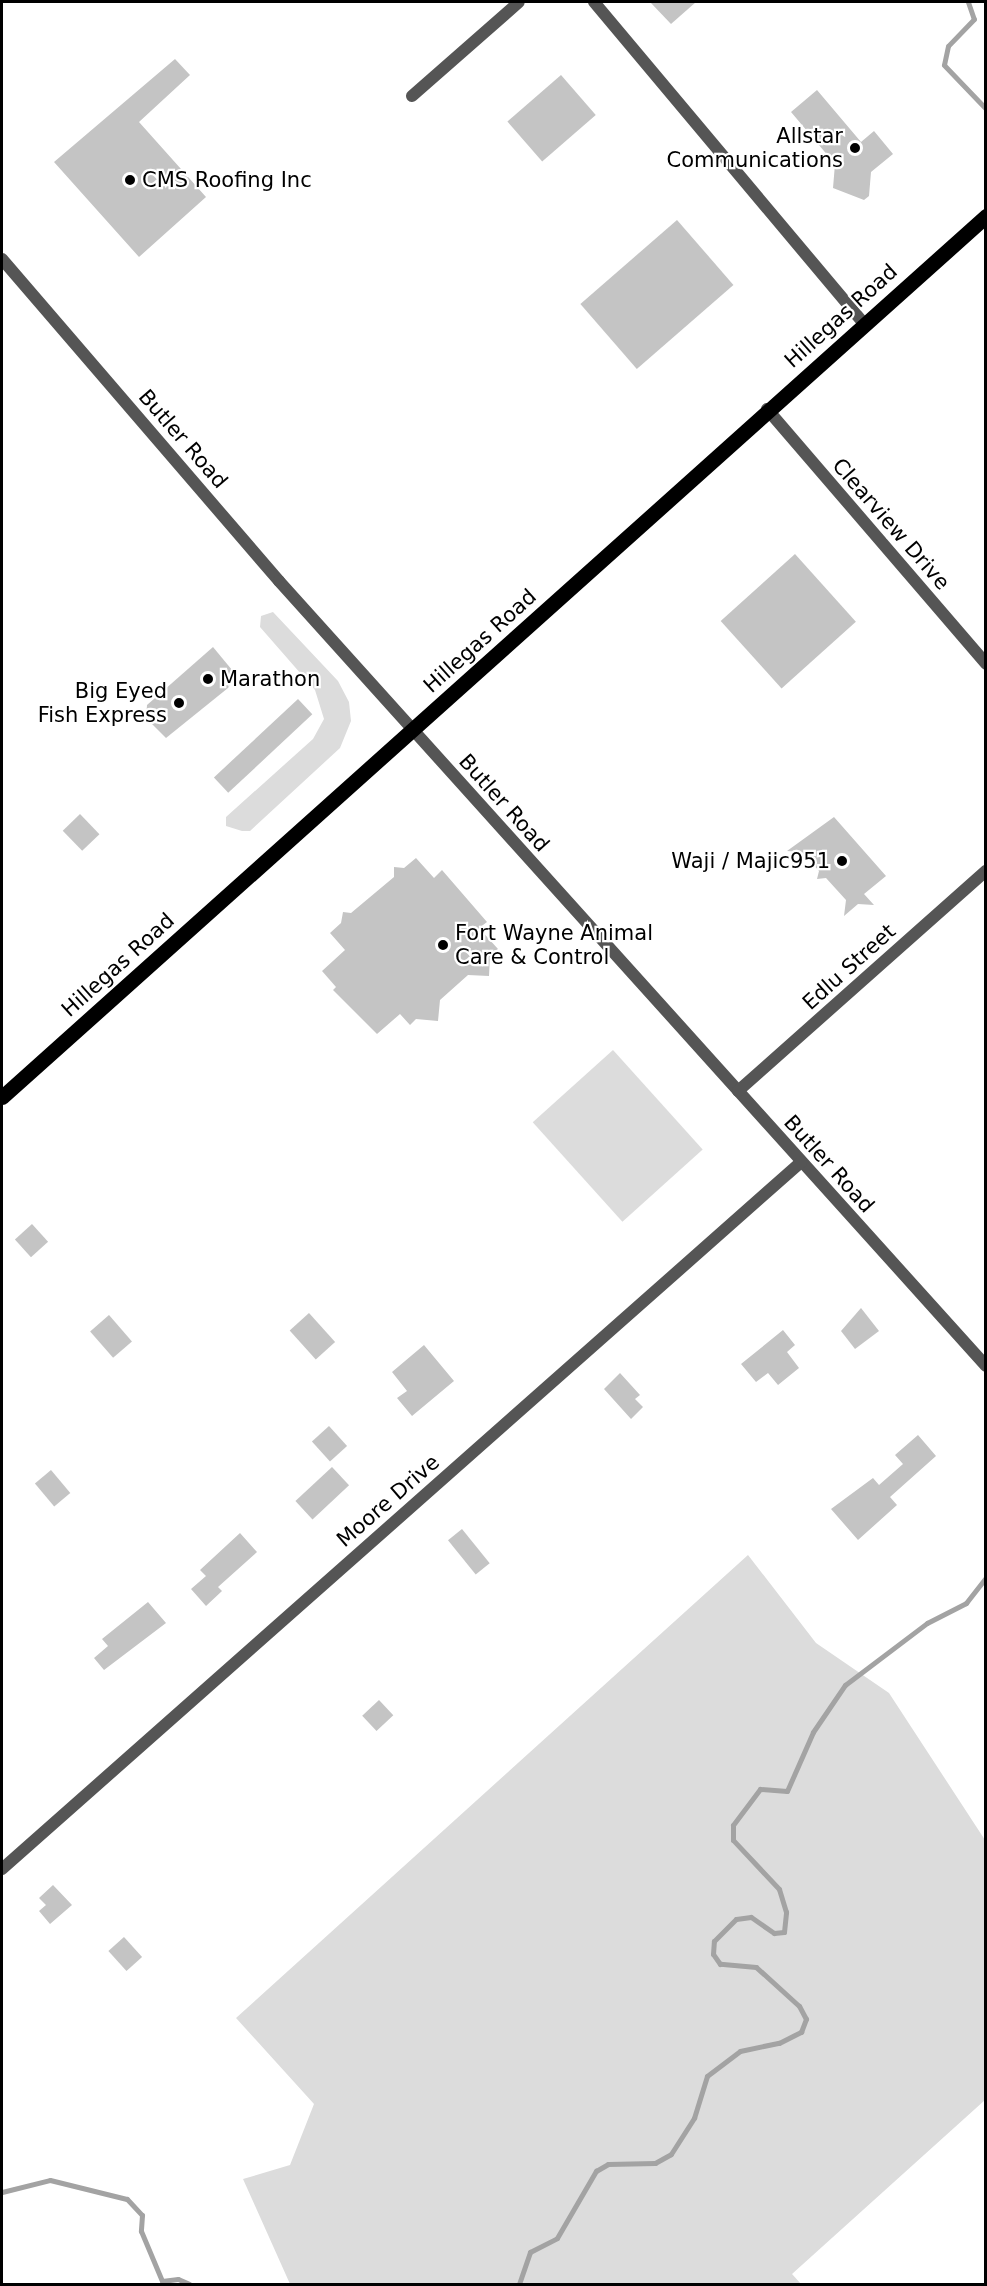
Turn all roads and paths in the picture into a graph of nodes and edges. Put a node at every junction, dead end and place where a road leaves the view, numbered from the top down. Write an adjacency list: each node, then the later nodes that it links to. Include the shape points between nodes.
1 (519, 2): 3 (street)
2 (594, 2): 6 (street)
3 (412, 96)
4 (986, 216): 6 (main road, Hillegas Road)
5 (2, 259): 9 (street, Butler Road)
6 (863, 323): 7 (main road, Hillegas Road)
7 (767, 409): 8 (street, Clearview Drive); 9 (main road, Hillegas Road)
8 (986, 664)
9 (412, 730): 11 (street, Butler Road); 12 (main road, Hillegas Road)
10 (986, 871): 11 (street, Edlu Street)
11 (738, 1091): 13 (street, Butler Road)
12 (2, 1097)
13 (801, 1162): 14 (street, Butler Road); 15 (street, Moore Drive)
14 (986, 1366)
15 (2, 1869)

